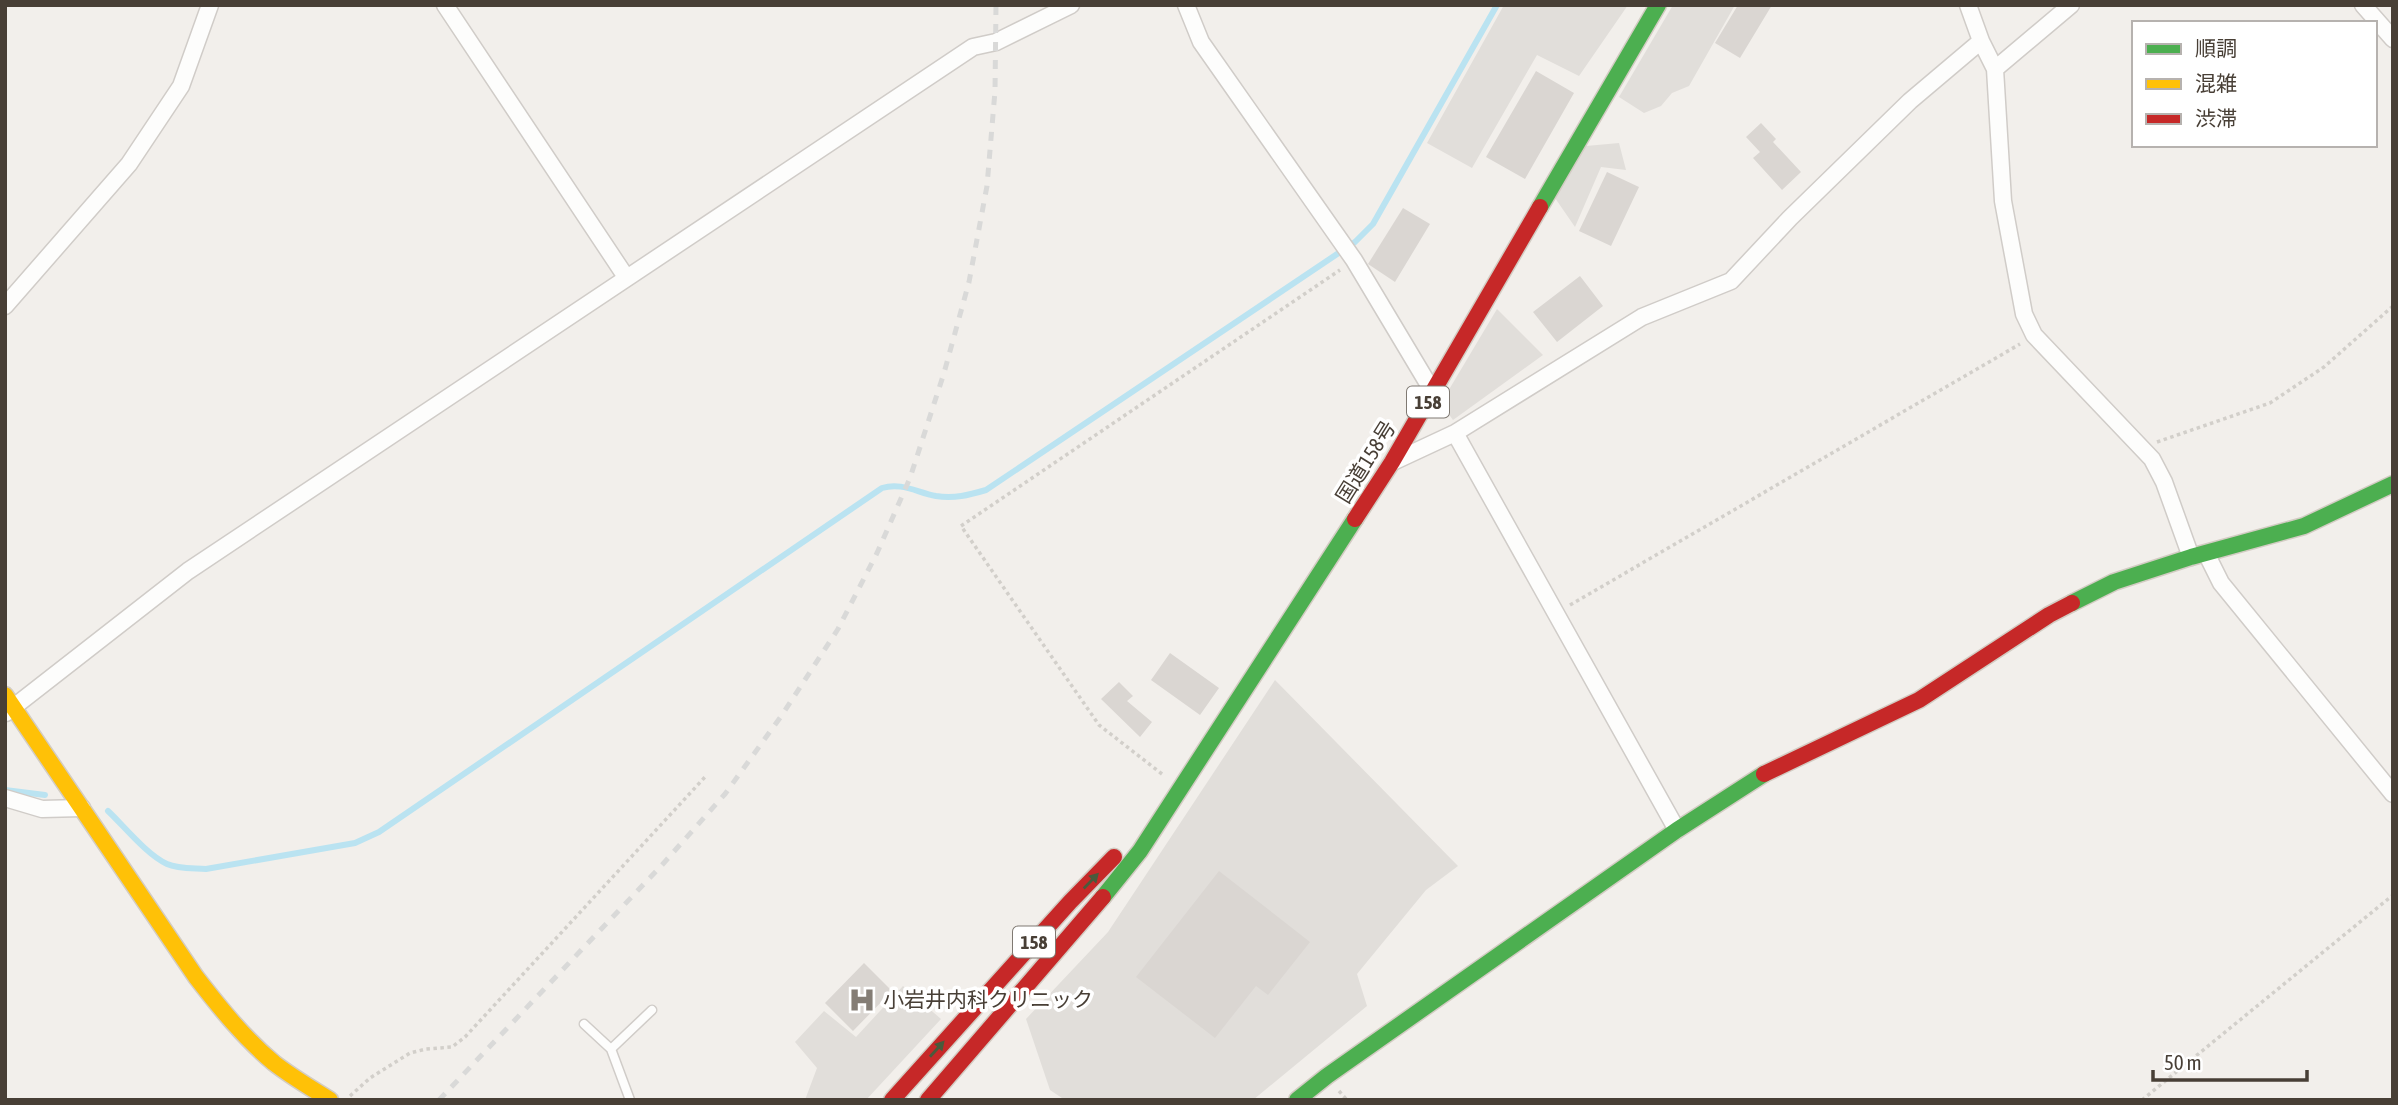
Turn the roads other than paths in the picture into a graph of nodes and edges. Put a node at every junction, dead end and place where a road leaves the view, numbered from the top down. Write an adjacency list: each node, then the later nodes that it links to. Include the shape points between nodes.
1 (211, 5): 13 (street, via 181,86 129,164)
2 (445, 5): 12 (street)
3 (1071, 5): 12 (street, via 996,42 972,47)
4 (1186, 5): 14 (street, via 1201,42 1348,251)
5 (1658, 5): 14 (main road, 国道158号 / 158)
6 (1968, 5): 10 (street)
7 (2071, 5): 11 (street)
8 (2364, 5): 9 (street)
9 (2393, 39)
10 (1980, 41): 11 (street); 15 (street, via 1910,101 1731,281 1642,317)
11 (1995, 69): 18 (street, via 2003,201 2024,314 2034,335 2152,459)
12 (626, 277): 19 (street, via 188,571)
13 (5, 306)
14 (1433, 392): 16 (main road, 国道158号 / 158)
15 (1455, 433): 16 (street); 24 (street)
16 (1392, 462): 20 (main road, 国道158号 / 158)
17 (2393, 484): 18 (main road, via 2304,526)
18 (2199, 556): 21 (street); 24 (main road, via 2115,582 2049,615 1919,700 1769,770)
19 (8, 705): 23 (main road)
20 (1180, 788): 30 (main road, 国道158号 / 158, one-way to 20); 31 (main road, 国道158号 / 158, via 1140,851 1090,915)
21 (2393, 794)
22 (5, 798): 23 (street, via 42,809)
23 (82, 808): 28 (main road, via 223,1013 276,1065)
24 (1677, 830): 32 (main road)
25 (652, 1010): 27 (lane)
26 (584, 1024): 27 (lane)
27 (611, 1049): 29 (lane)
28 (330, 1100)
29 (631, 1100)
30 (891, 1100)
31 (928, 1100)
32 (1297, 1100)

